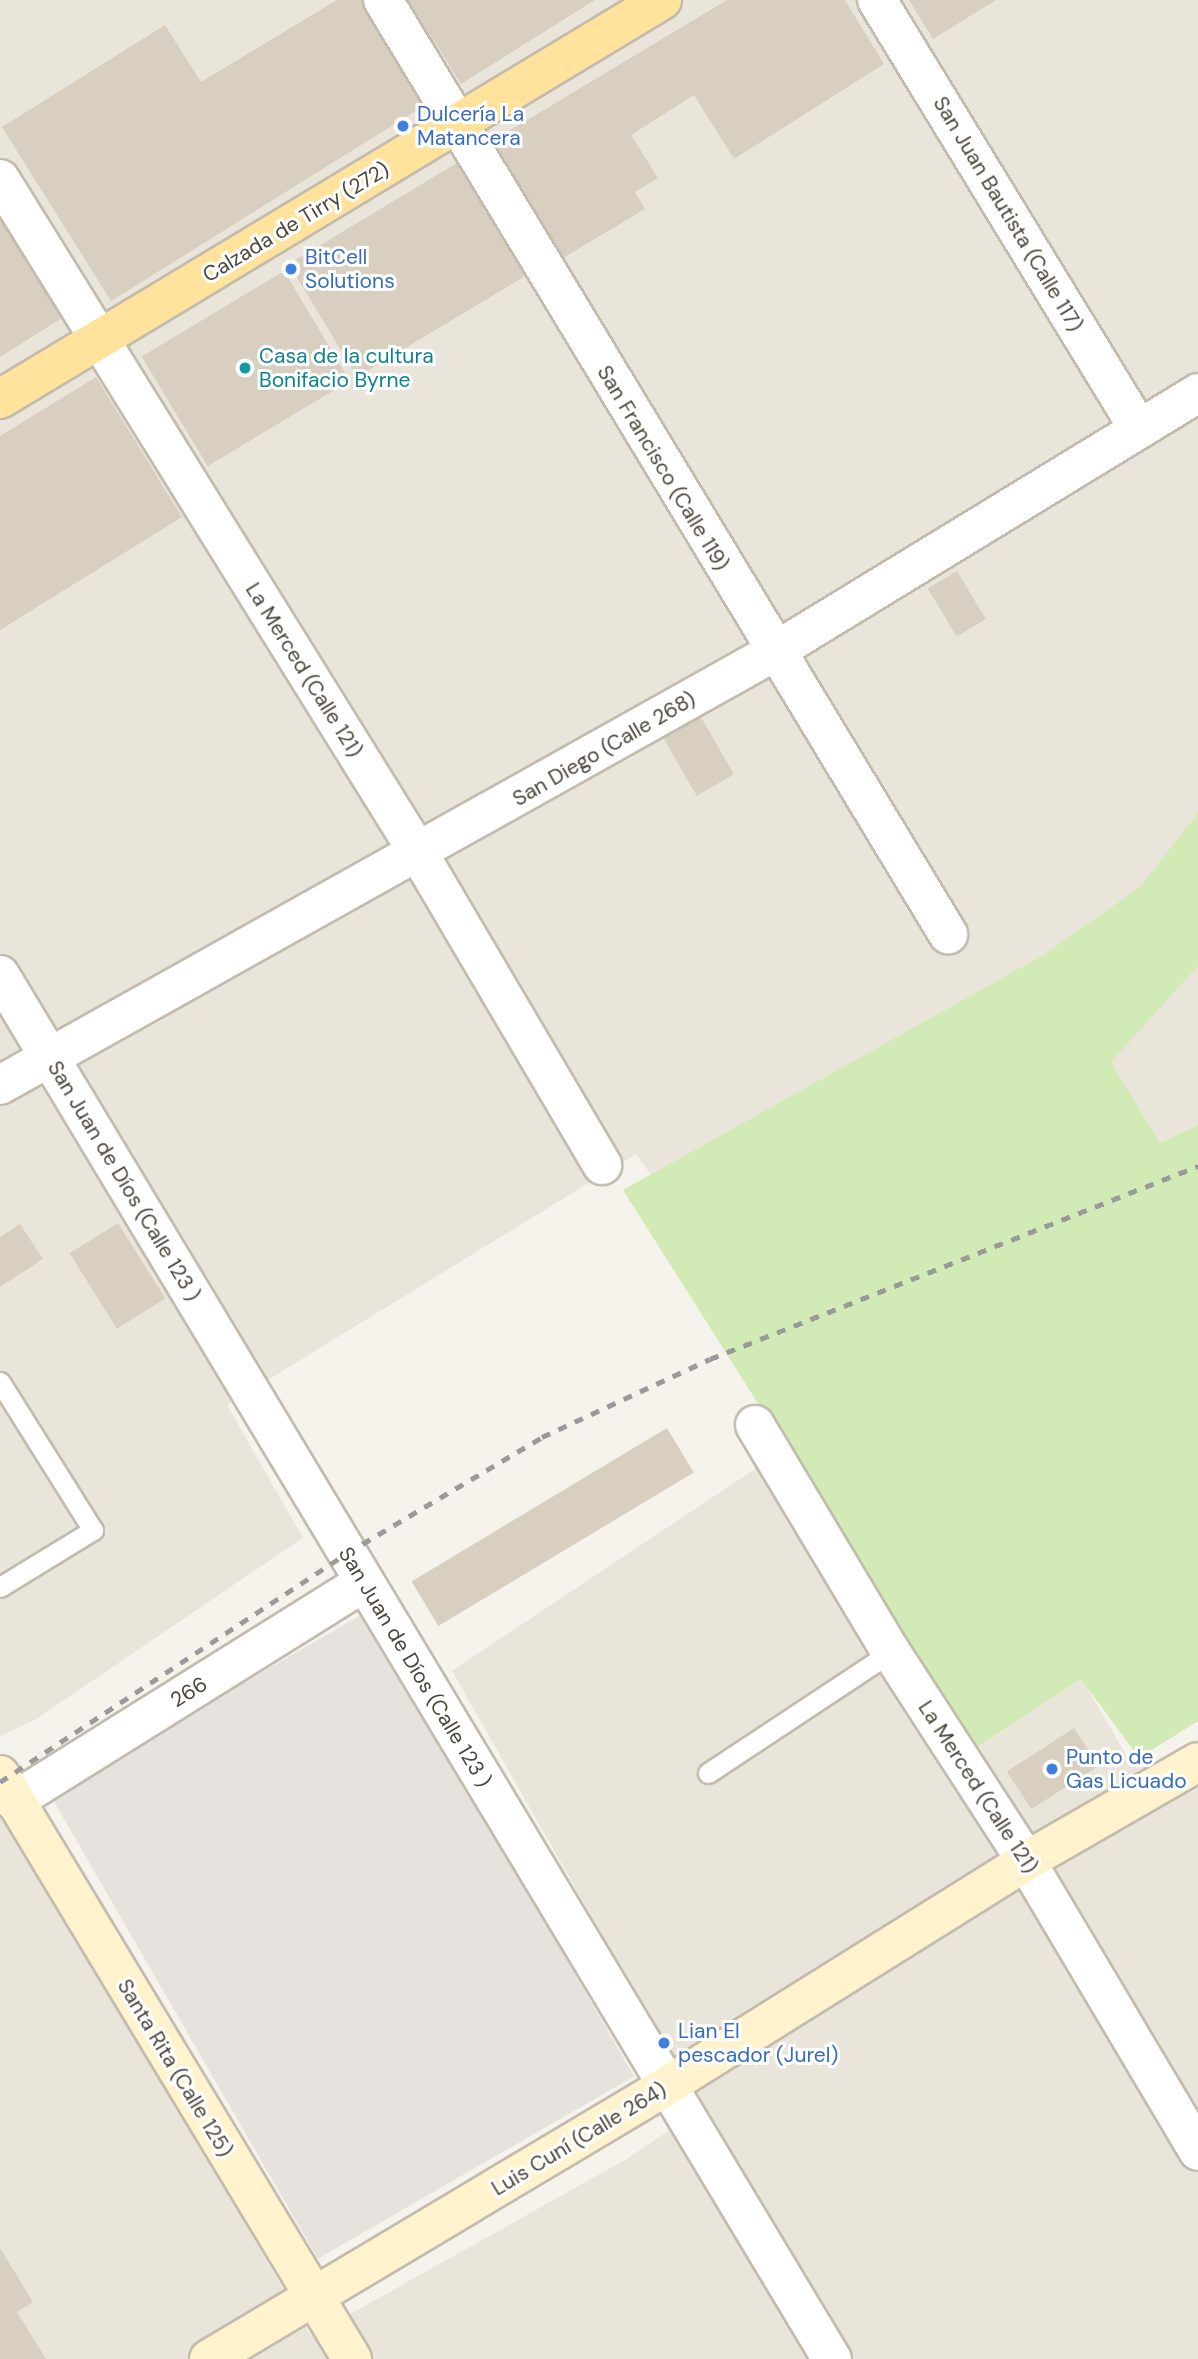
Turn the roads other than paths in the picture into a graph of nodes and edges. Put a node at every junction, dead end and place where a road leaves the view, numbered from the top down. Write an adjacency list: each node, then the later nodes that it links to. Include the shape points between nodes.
1 (383, 0): 4 (street, San Francisco (Calle 119))
2 (662, 0): 4 (main road, Calzada de Tirry (272))
3 (877, 0): 9 (street, San Juan Bautista (Calle 117))
4 (456, 125): 6 (main road, Calzada de Tirry (272)); 10 (street, San Francisco (Calle 119))
5 (0, 179): 6 (street, La Merced (Calle 121))
6 (99, 340): 8 (main road, Calzada de Tirry (272)); 11 (street, La Merced (Calle 121))
7 (1198, 393): 9 (street, San Diego (Calle 268))
8 (0, 398)
9 (1139, 429): 10 (street, San Diego (Calle 268))
10 (774, 652): 11 (street, San Diego (Calle 268)); 12 (street, San Francisco (Calle 119))
11 (419, 854): 14 (street, San Diego (Calle 268)); 16 (street, La Merced (Calle 121))
12 (948, 934)
13 (0, 975): 14 (street, San Juan de Díos (Calle 123 ))
14 (49, 1056): 15 (street, San Diego (Calle 268)); 19 (street, San Juan de Díos (Calle 123 ))
15 (0, 1086)
16 (602, 1165)
17 (0, 1382): 20 (lane, via 93,1530)
18 (755, 1425): 21 (street, La Merced (Calle 121))
19 (364, 1582): 24 (street, 266); 26 (street, San Juan de Díos (Calle 123 ))
20 (0, 1587)
21 (891, 1652): 23 (lane); 25 (street, La Merced (Calle 121))
22 (1198, 1762): 25 (street, Luis Cuní (Calle 264))
23 (708, 1773)
24 (5, 1795): 28 (street, Santa Rita (Calle 125))
25 (1026, 1861): 26 (street, Luis Cuní (Calle 264)); 27 (street, La Merced (Calle 121))
26 (665, 2087): 28 (street, Luis Cuní (Calle 264)); 31 (street, San Juan de Díos (Calle 123 ))
27 (1198, 2151)
28 (313, 2297): 29 (street, Luis Cuní (Calle 264)); 30 (street, Santa Rita (Calle 125))
29 (209, 2359)
30 (352, 2359)
31 (832, 2359)

